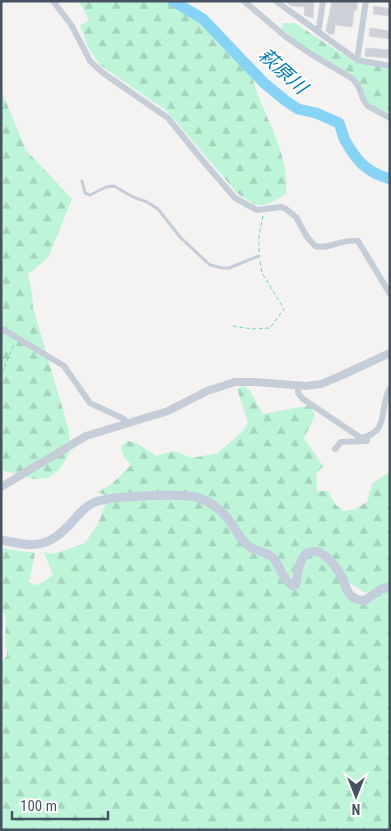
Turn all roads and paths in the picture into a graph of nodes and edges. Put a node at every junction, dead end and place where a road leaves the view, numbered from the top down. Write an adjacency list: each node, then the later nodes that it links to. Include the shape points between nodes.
1 (54, 1): 11 (street, via 96,67 168,118 236,198 257,210)
2 (244, 1): 9 (street, via 286,37 353,79 368,106)
3 (277, 1): 6 (street)
4 (323, 1): 6 (street)
5 (366, 1): 7 (street)
6 (317, 30): 7 (street)
7 (357, 60): 8 (street)
8 (390, 66)
9 (390, 118)
10 (82, 182): 12 (lane, via 85,193 90,195 114,186 158,209 180,237 210,265 229,268)
11 (264, 210): 12 (path); 13 (street, via 286,208 296,216 315,246 329,247 358,241)
12 (259, 256): 14 (path, via 262,272 284,309 270,328)
13 (390, 294)
14 (233, 326)
15 (1, 328): 16 (street)
16 (17, 336): 18 (path); 21 (street, via 64,366 90,403)
17 (390, 353): 19 (street, via 338,378 321,384)
18 (2, 373)
19 (298, 386): 21 (street, via 235,382 207,391 168,412); 22 (street, via 298,393 303,399 355,435 361,438)
20 (390, 388): 22 (street, via 385,396 385,416)
21 (128, 423): 24 (street, via 81,438)
22 (377, 431): 23 (street, via 369,441 341,442)
23 (335, 449)
24 (1, 487)
25 (1, 540): 26 (main road, via 44,544 54,539 85,508 99,501 156,495 192,496 218,509 249,547 273,558 287,582 293,586 302,559 306,554 319,553 330,559 349,593 357,600 364,601 381,589)
26 (390, 588)

